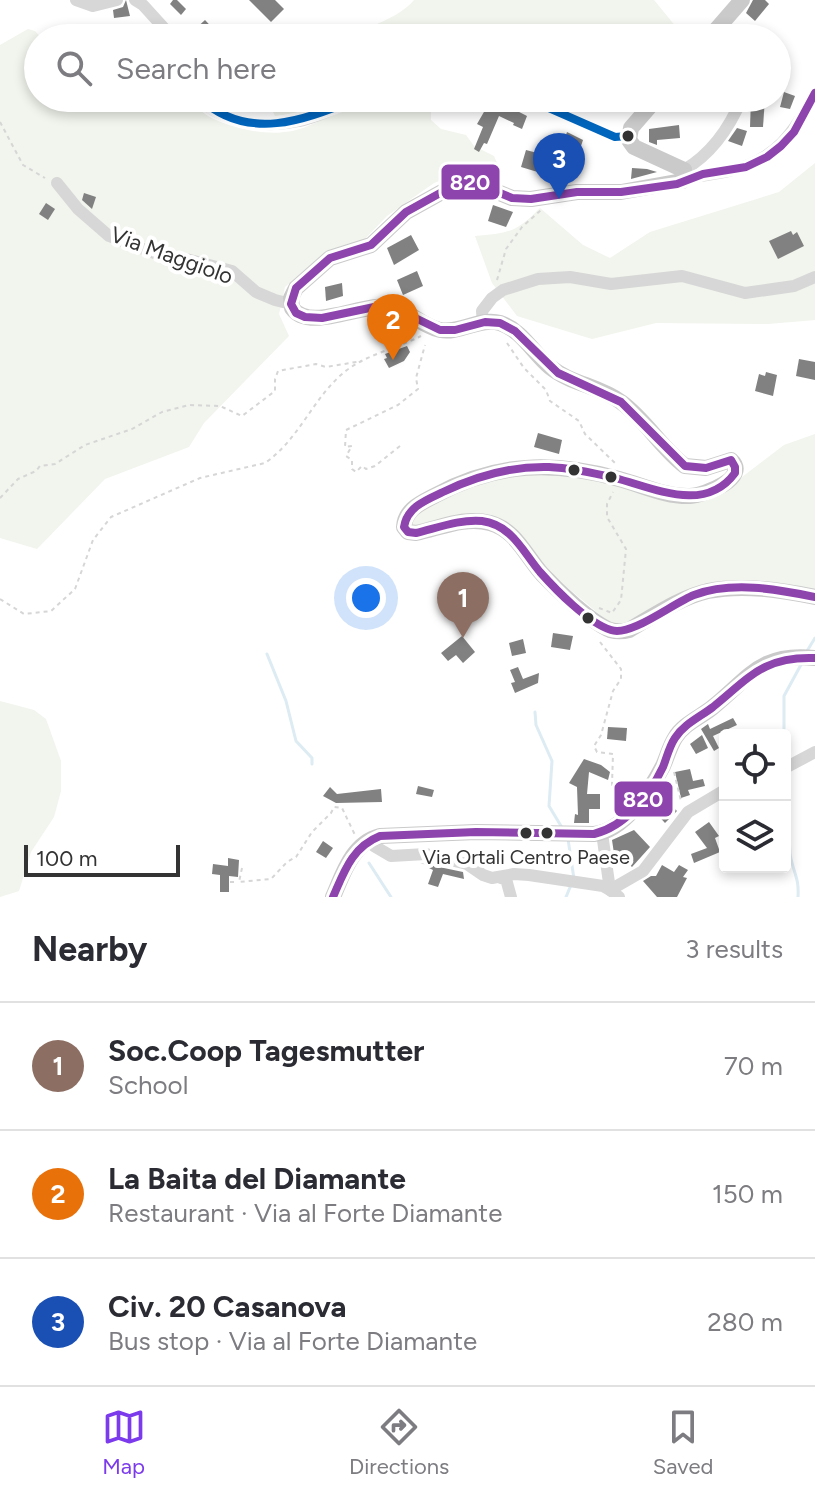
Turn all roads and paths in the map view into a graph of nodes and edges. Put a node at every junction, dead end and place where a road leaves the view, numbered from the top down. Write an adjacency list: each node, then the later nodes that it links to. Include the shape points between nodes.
1 (76, 0): 2 (street, via 93,6)
2 (117, 0)
3 (135, 0): 5 (street)
4 (742, 0): 6 (main road)
5 (160, 24)
6 (721, 24)
7 (815, 93): 15 (street, via 794,132 767,157 746,167)
8 (219, 112): 9 (street, via 272,124)
9 (326, 112)
10 (558, 112): 14 (street, via 615,137)
11 (645, 112): 14 (main road)
12 (736, 112): 15 (street, via 706,155)
13 (0, 122): 16 (path, via 23,165)
14 (628, 136): 15 (main road, via 634,147)
15 (685, 174): 17 (main road, via 677,184)
16 (57, 183): 19 (street, Via Maggiolo, via 109,236 170,259 232,271 256,292)
17 (550, 195): 19 (main road, via 512,198 460,182 406,212 371,245 330,258 296,288); 20 (path, via 506,249)
18 (815, 277): 20 (street, via 794,286 745,293 682,276 611,284 570,277 538,279 503,290)
19 (291, 304): 22 (main road, via 296,313 311,318 368,306 393,307)
20 (485, 305): 21 (street)
21 (483, 323): 22 (main road, via 453,330); 27 (main road, via 510,328 550,367 617,399 685,466 706,468 731,460 736,471 733,478 693,496)
22 (428, 327): 25 (path, via 423,335)
23 (508, 343): 27 (path, via 550,401 579,421 617,466)
24 (425, 345): 26 (path, via 418,389 398,405 346,430 345,447 352,446 346,456 356,472 375,466)
25 (363, 361): 28 (path, via 278,371 275,391 242,416 220,406 189,405 162,412 55,464 40,466); 30 (path, via 325,391 265,463 200,478 111,517 93,540 75,589 51,611 24,614)
26 (400, 446)
27 (612, 477): 31 (path, via 606,483 614,491 607,517 626,549 621,600 612,613 591,606); 31 (main road, via 529,466 487,472 405,516 404,527 416,533 468,521 502,528 515,537 544,577)
28 (0, 498)
29 (815, 597): 31 (main road, via 741,588 705,592 624,631 605,627)
30 (0, 599)
31 (585, 612)
32 (598, 633): 38 (path, via 621,669 621,679 594,746 597,752 613,754 617,805)
33 (815, 658): 34 (main road, via 778,660 749,673 682,729)
34 (669, 752): 38 (main road); 39 (path)
35 (815, 752): 36 (street)
36 (791, 765)
37 (719, 794): 39 (street)
38 (642, 799): 40 (main road)
39 (685, 815): 46 (street, via 643,871)
40 (602, 833): 41 (main road, via 422,833 390,835); 46 (street)
41 (370, 844): 43 (street, via 391,856 426,854); 45 (path, via 355,835 342,808 334,807 296,857 271,879); 47 (main road, via 351,858)
42 (242, 868): 45 (path)
43 (501, 878): 46 (street, via 529,875 603,886); 48 (street)
44 (230, 882): 45 (path)
45 (239, 882)
46 (614, 894)
47 (333, 897)
48 (511, 897)

